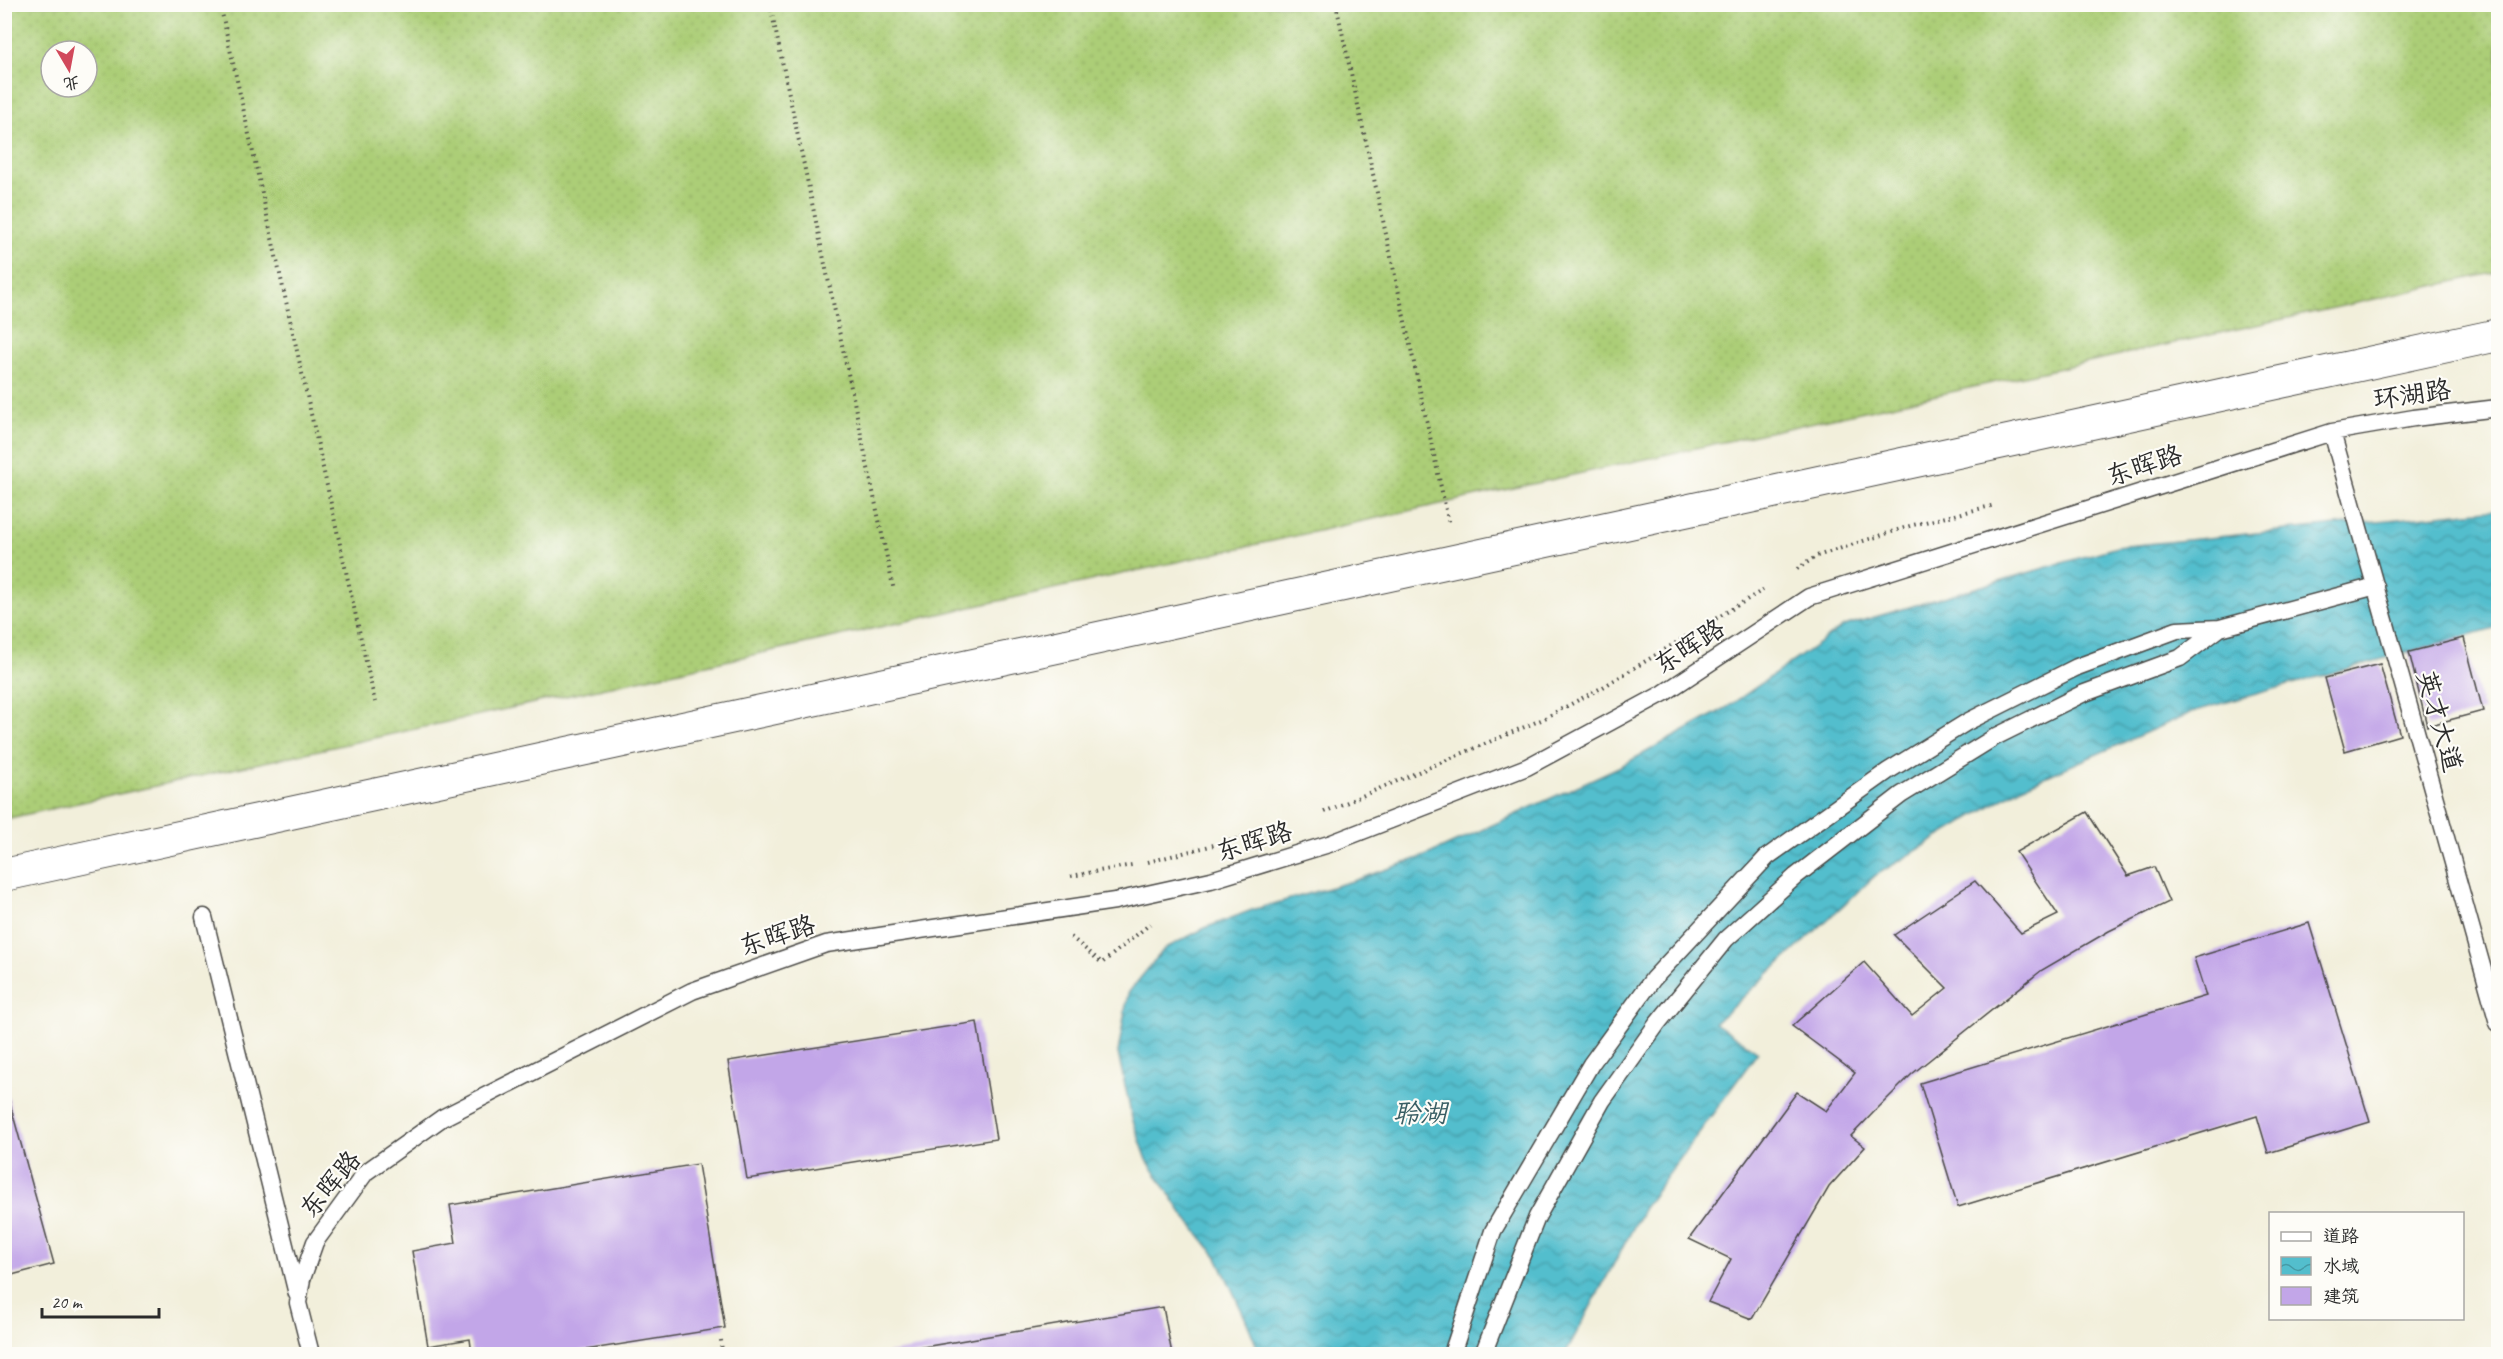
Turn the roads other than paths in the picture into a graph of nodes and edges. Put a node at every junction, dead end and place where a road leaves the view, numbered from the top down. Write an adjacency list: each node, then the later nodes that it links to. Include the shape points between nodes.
1 (2499, 335): 6 (street)
2 (2499, 408): 3 (lane, 环湖路)
3 (2332, 432): 4 (lane, 英才大道); 9 (lane, 东晖路, via 1809,597 1664,693 1527,767 1329,844 1211,880 1114,901 826,944 692,991 442,1118 366,1172 315,1242)
4 (2376, 586): 5 (lane); 8 (lane, 英才大道)
5 (2220, 628): 11 (lane, via 2177,630 2077,667 1967,722 1888,771 1767,857 1653,979 1591,1065 1493,1231); 12 (lane, via 2180,658 2082,694 1995,737 1901,795 1796,876 1726,939 1657,1024 1602,1101 1537,1217)
6 (4, 876)
7 (204, 917): 9 (lane)
8 (2499, 1023)
9 (299, 1301): 10 (lane, 东晖路)
10 (311, 1354)
11 (1452, 1354)
12 (1483, 1354)

